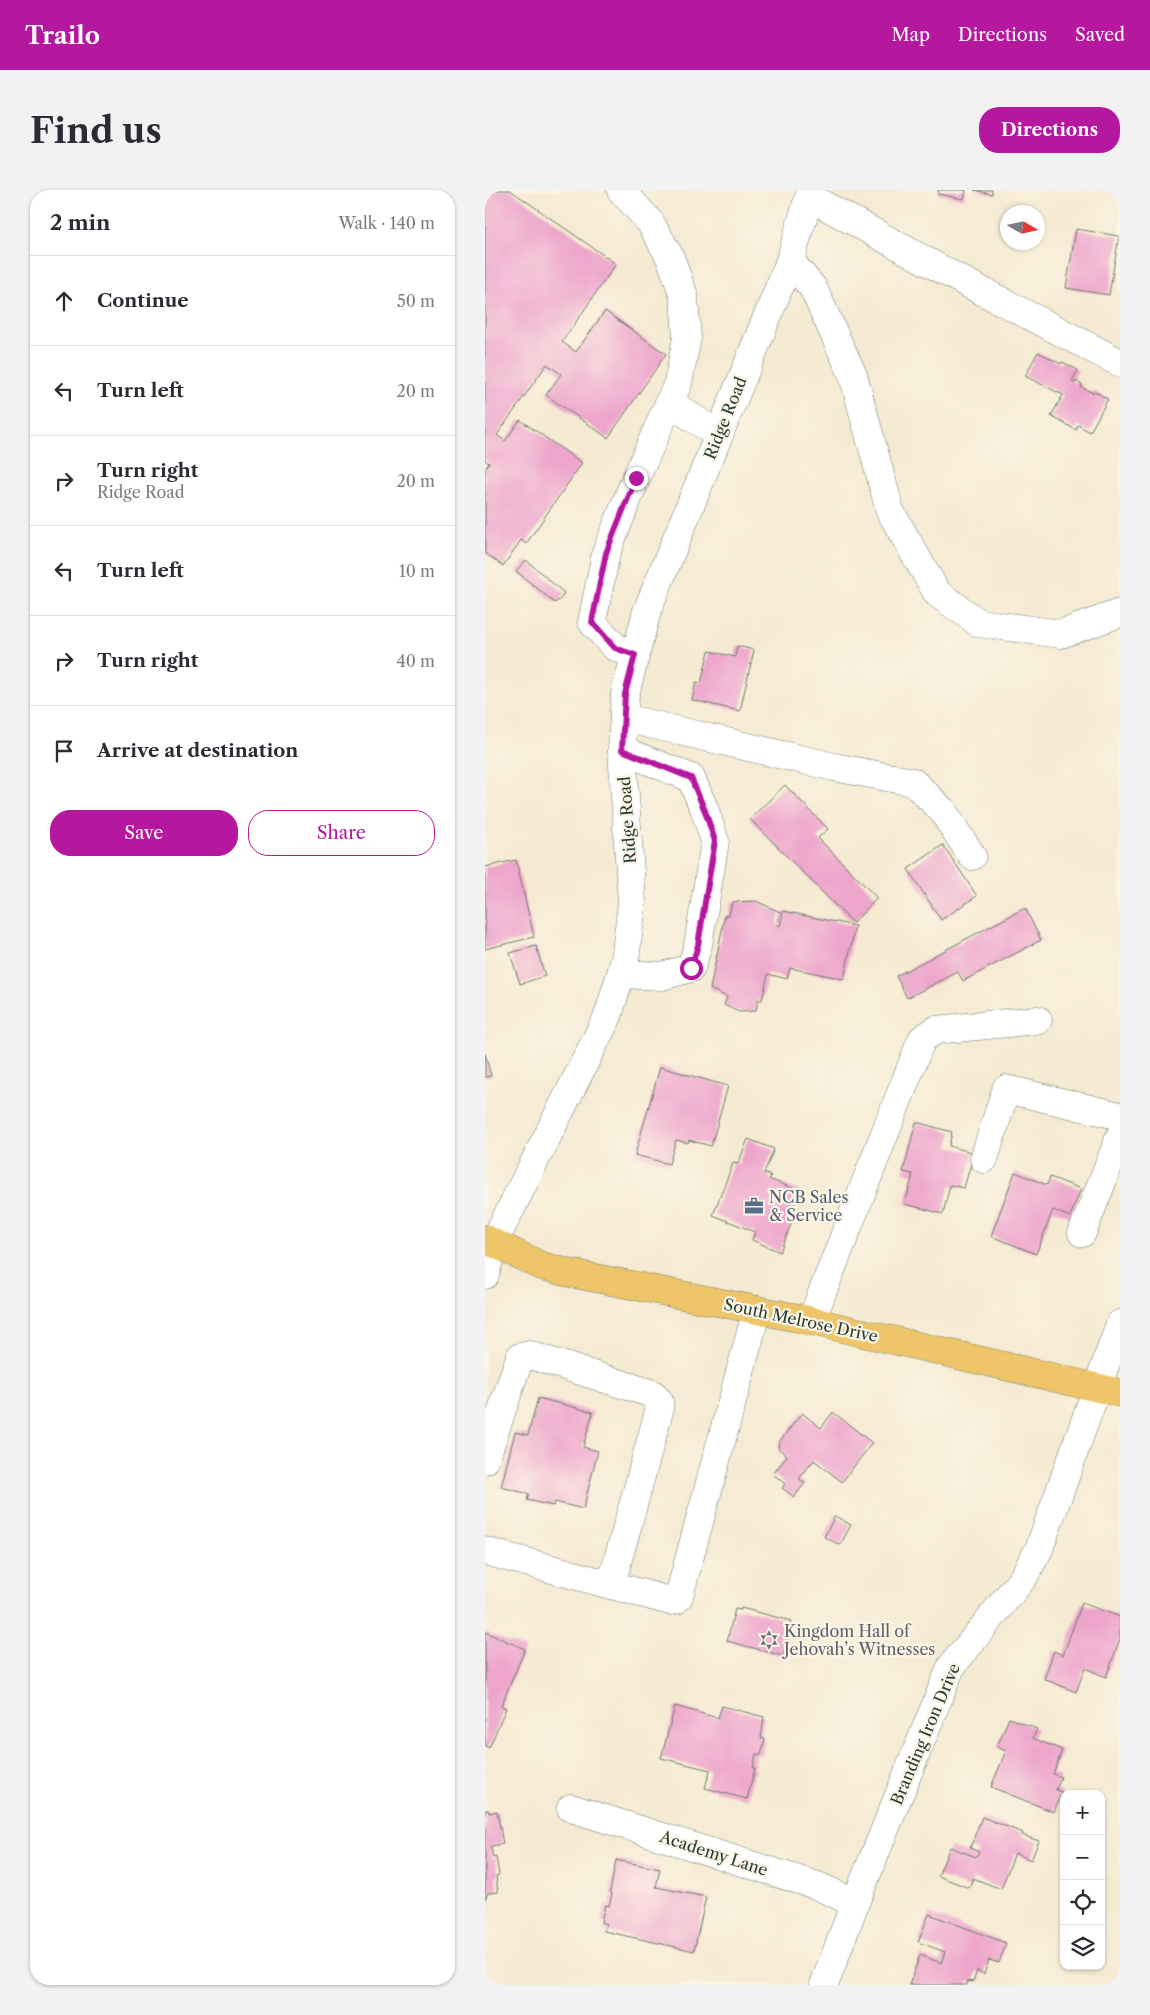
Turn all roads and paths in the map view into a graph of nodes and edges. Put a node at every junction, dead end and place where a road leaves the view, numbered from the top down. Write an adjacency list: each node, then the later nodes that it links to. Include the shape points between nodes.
1 (621, 190): 5 (street, via 650,222 670,257 685,296 687,338 677,383)
2 (810, 194): 3 (street, Ridge Road); 4 (street, via 992,297)
3 (790, 260): 6 (street, Ridge Road); 7 (street, via 813,288 853,375 890,511 937,593 979,623 1061,634)
4 (1120, 363)
5 (669, 402): 6 (street); 8 (street, via 606,553 592,622 615,648)
6 (719, 434): 8 (street, Ridge Road, via 647,611)
7 (1120, 614)
8 (635, 655): 9 (street, Ridge Road, via 625,694)
9 (624, 718): 10 (street, Ridge Road); 11 (street, via 913,782 942,810)
10 (622, 750): 12 (street, Ridge Road, via 632,903); 12 (street, via 691,778 715,841 698,945 691,968 662,976)
11 (972, 856)
12 (621, 974): 18 (street, Ridge Road, via 608,1016)
13 (1038, 1020): 21 (street, via 936,1030 922,1039)
14 (1120, 1116): 16 (street, via 1005,1089)
15 (1120, 1136): 17 (street)
16 (984, 1159)
17 (1082, 1232)
18 (489, 1242): 19 (street, Ridge Road); 20 (main road, South Melrose Drive, via 542,1266 565,1272)
19 (485, 1276)
20 (757, 1310): 21 (main road, South Melrose Drive); 26 (street, via 679,1596 670,1601)
21 (811, 1321): 23 (main road, South Melrose Drive)
22 (1120, 1324): 23 (street, Branding Iron Drive)
23 (1108, 1390): 28 (street, Branding Iron Drive, via 1039,1549 1023,1578 951,1667)
24 (485, 1460): 26 (street, via 520,1357 530,1355 653,1394 659,1401 659,1411)
25 (485, 1551): 26 (street)
26 (611, 1584)
27 (571, 1808): 28 (street, Academy Lane, via 818,1886)
28 (855, 1903): 29 (street, Branding Iron Drive)
29 (824, 1985)

